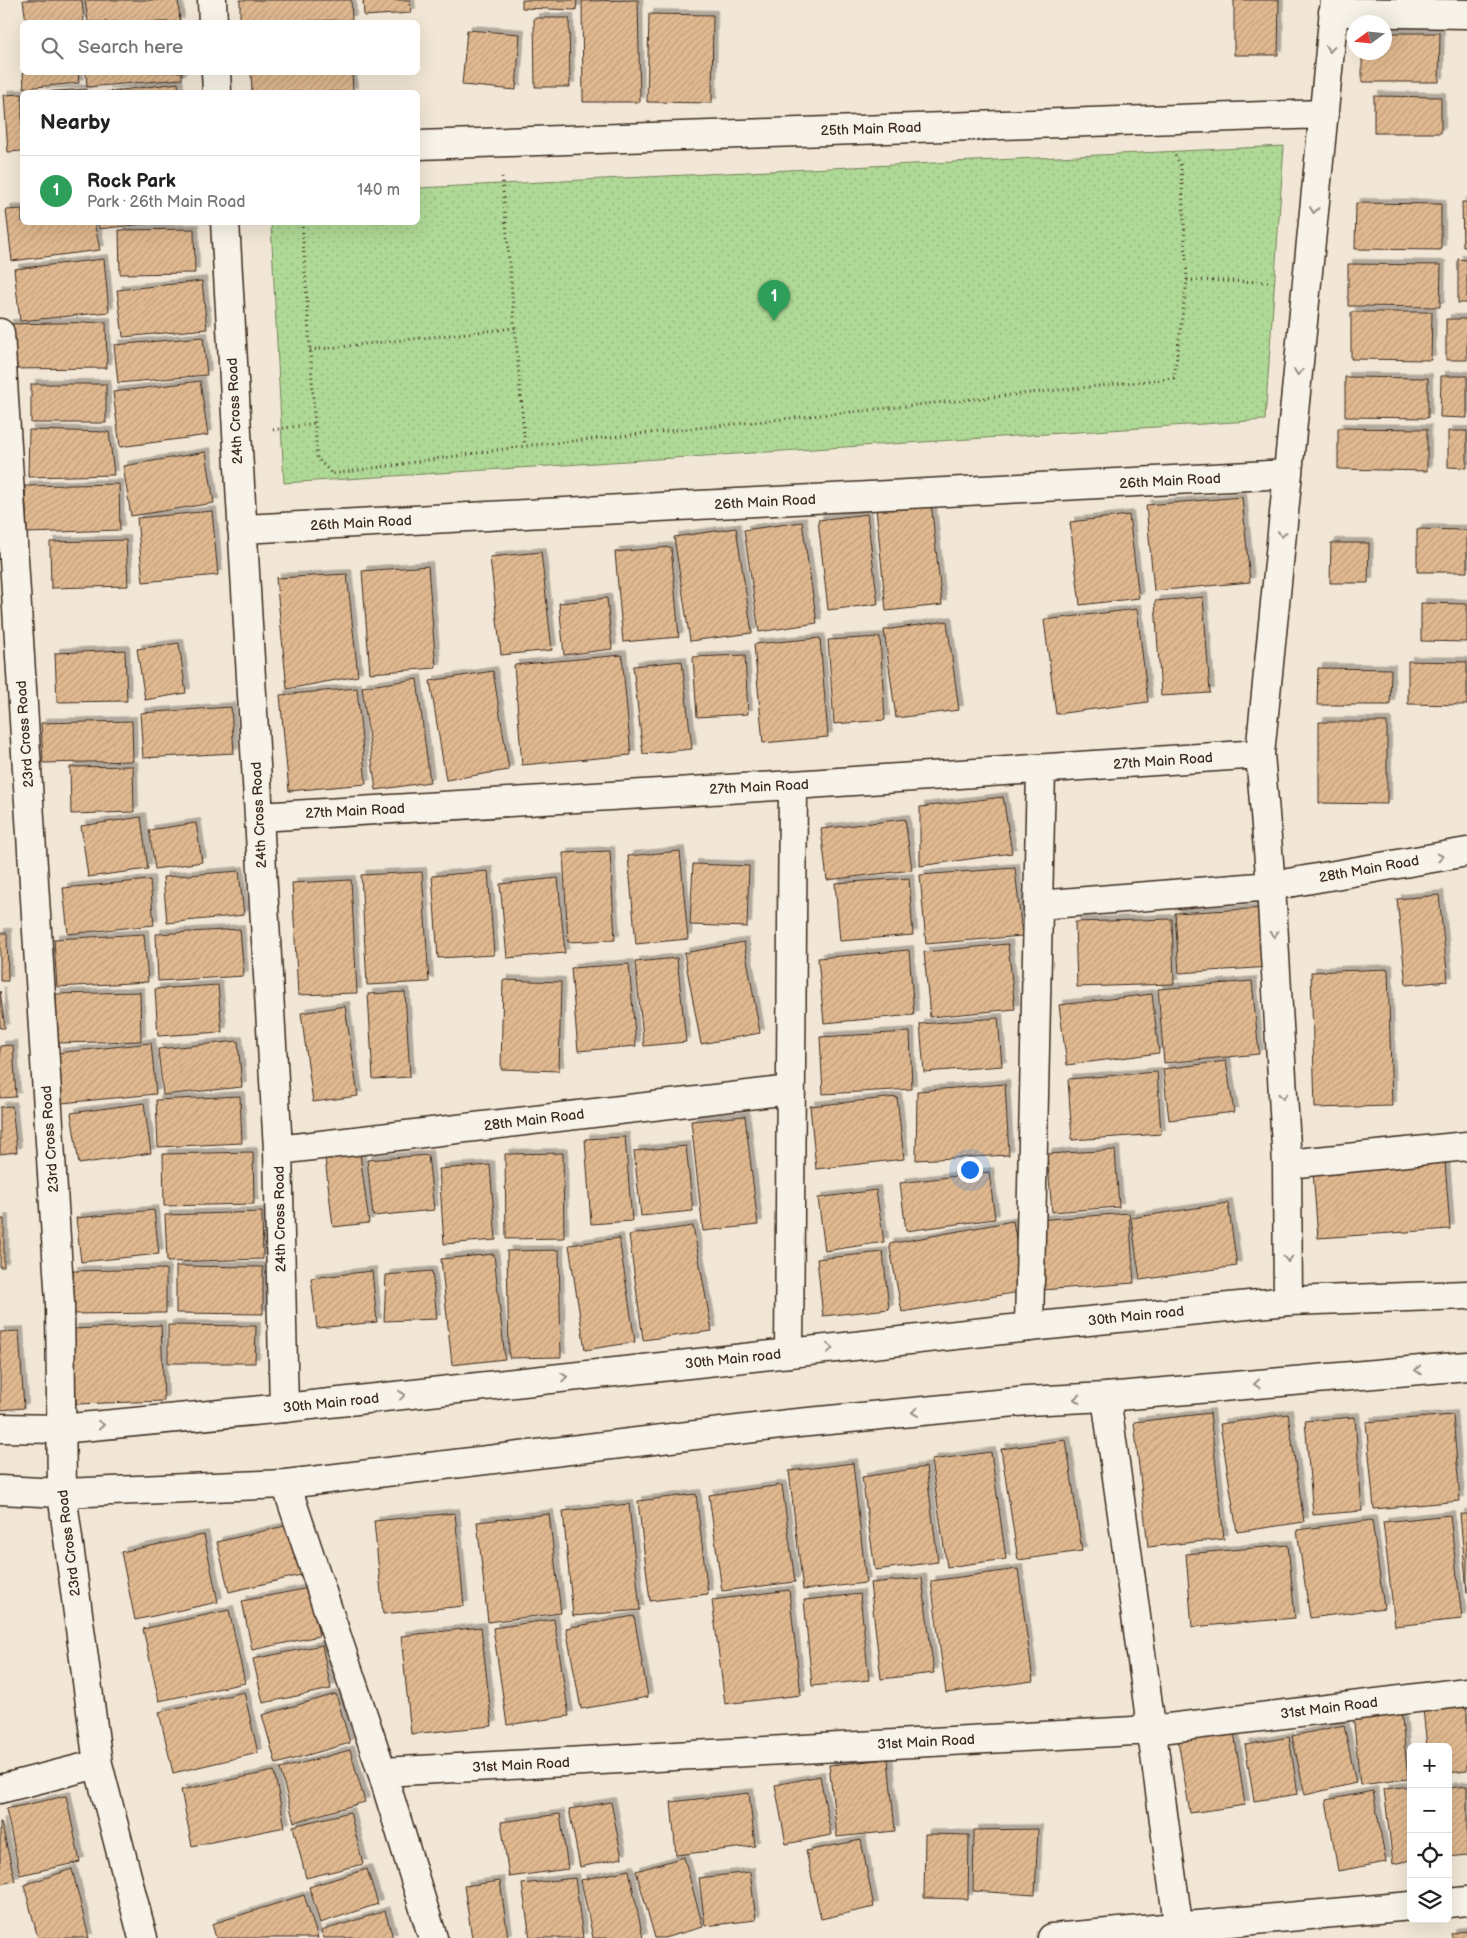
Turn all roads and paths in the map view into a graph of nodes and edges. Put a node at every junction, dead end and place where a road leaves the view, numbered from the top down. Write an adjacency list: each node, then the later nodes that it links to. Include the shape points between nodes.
1 (212, 0): 4 (street)
2 (1334, 6): 3 (street); 7 (street, one-way to 7)
3 (1467, 14)
4 (213, 20)
5 (216, 75): 6 (street)
6 (217, 90)
7 (1324, 114): 8 (street, 25th Main Road); 12 (street, one-way to 12)
8 (420, 145)
9 (501, 170): 13 (path)
10 (225, 225): 17 (street, 24th Cross Road)
11 (302, 225): 15 (path)
12 (1307, 282): 18 (path, via 1187,280 1174,378); 19 (street, one-way to 19)
13 (515, 328): 15 (path); 18 (path)
14 (0, 332): 40 (street, 23rd Cross Road, via 60,1302)
15 (310, 350): 16 (path)
16 (315, 423): 17 (path); 18 (path, via 317,458 332,474)
17 (237, 435): 20 (street, 24th Cross Road)
18 (525, 446)
19 (1288, 474): 20 (street, 26th Main Road); 21 (street, one-way to 21)
20 (242, 529): 24 (street, 24th Cross Road)
21 (1260, 754): 22 (street, 27th Main Road); 26 (street)
22 (1041, 770): 23 (street, 27th Main Road); 27 (street)
23 (793, 785): 24 (street, 27th Main Road); 28 (street)
24 (258, 817): 30 (street, 24th Cross Road)
25 (1467, 852): 26 (street, 28th Main Road, one-way to 25)
26 (1271, 886): 27 (street, 28th Main Road); 31 (street, one-way to 31)
27 (1038, 905): 34 (street)
28 (790, 1090): 30 (street, 28th Main Road); 35 (street)
29 (1467, 1146): 31 (street)
30 (278, 1150): 38 (street, 24th Cross Road)
31 (1287, 1164): 33 (street, one-way to 33)
32 (1467, 1295): 33 (street, 30th Main road)
33 (1288, 1301): 34 (street, 30th Main road)
34 (1028, 1327): 35 (street, 30th Main road, one-way to 34)
35 (789, 1353): 38 (street, 30th Main road, one-way to 35)
36 (1467, 1366): 37 (street, one-way to 37)
37 (1106, 1397): 41 (street, one-way to 41, via 1027,1401 788,1424); 45 (street)
38 (284, 1408): 40 (street, 30th Main road, one-way to 38)
39 (0, 1428): 40 (street, 30th Main road)
40 (60, 1429): 43 (street, 23rd Cross Road)
41 (286, 1484): 43 (street); 47 (street)
42 (0, 1490): 43 (street)
43 (62, 1493): 46 (street, 23rd Cross Road)
44 (1467, 1692): 45 (street, 31st Main Road)
45 (1152, 1730): 47 (street, 31st Main Road); 52 (street)
46 (98, 1764): 48 (street); 53 (street, 23rd Cross Road)
47 (382, 1772): 54 (street)
48 (0, 1789)
49 (1467, 1901): 50 (street)
50 (1452, 1903)
51 (1407, 1906): 52 (street)
52 (1180, 1933): 55 (street)
53 (143, 1938)
54 (433, 1938)
55 (1052, 1938)

